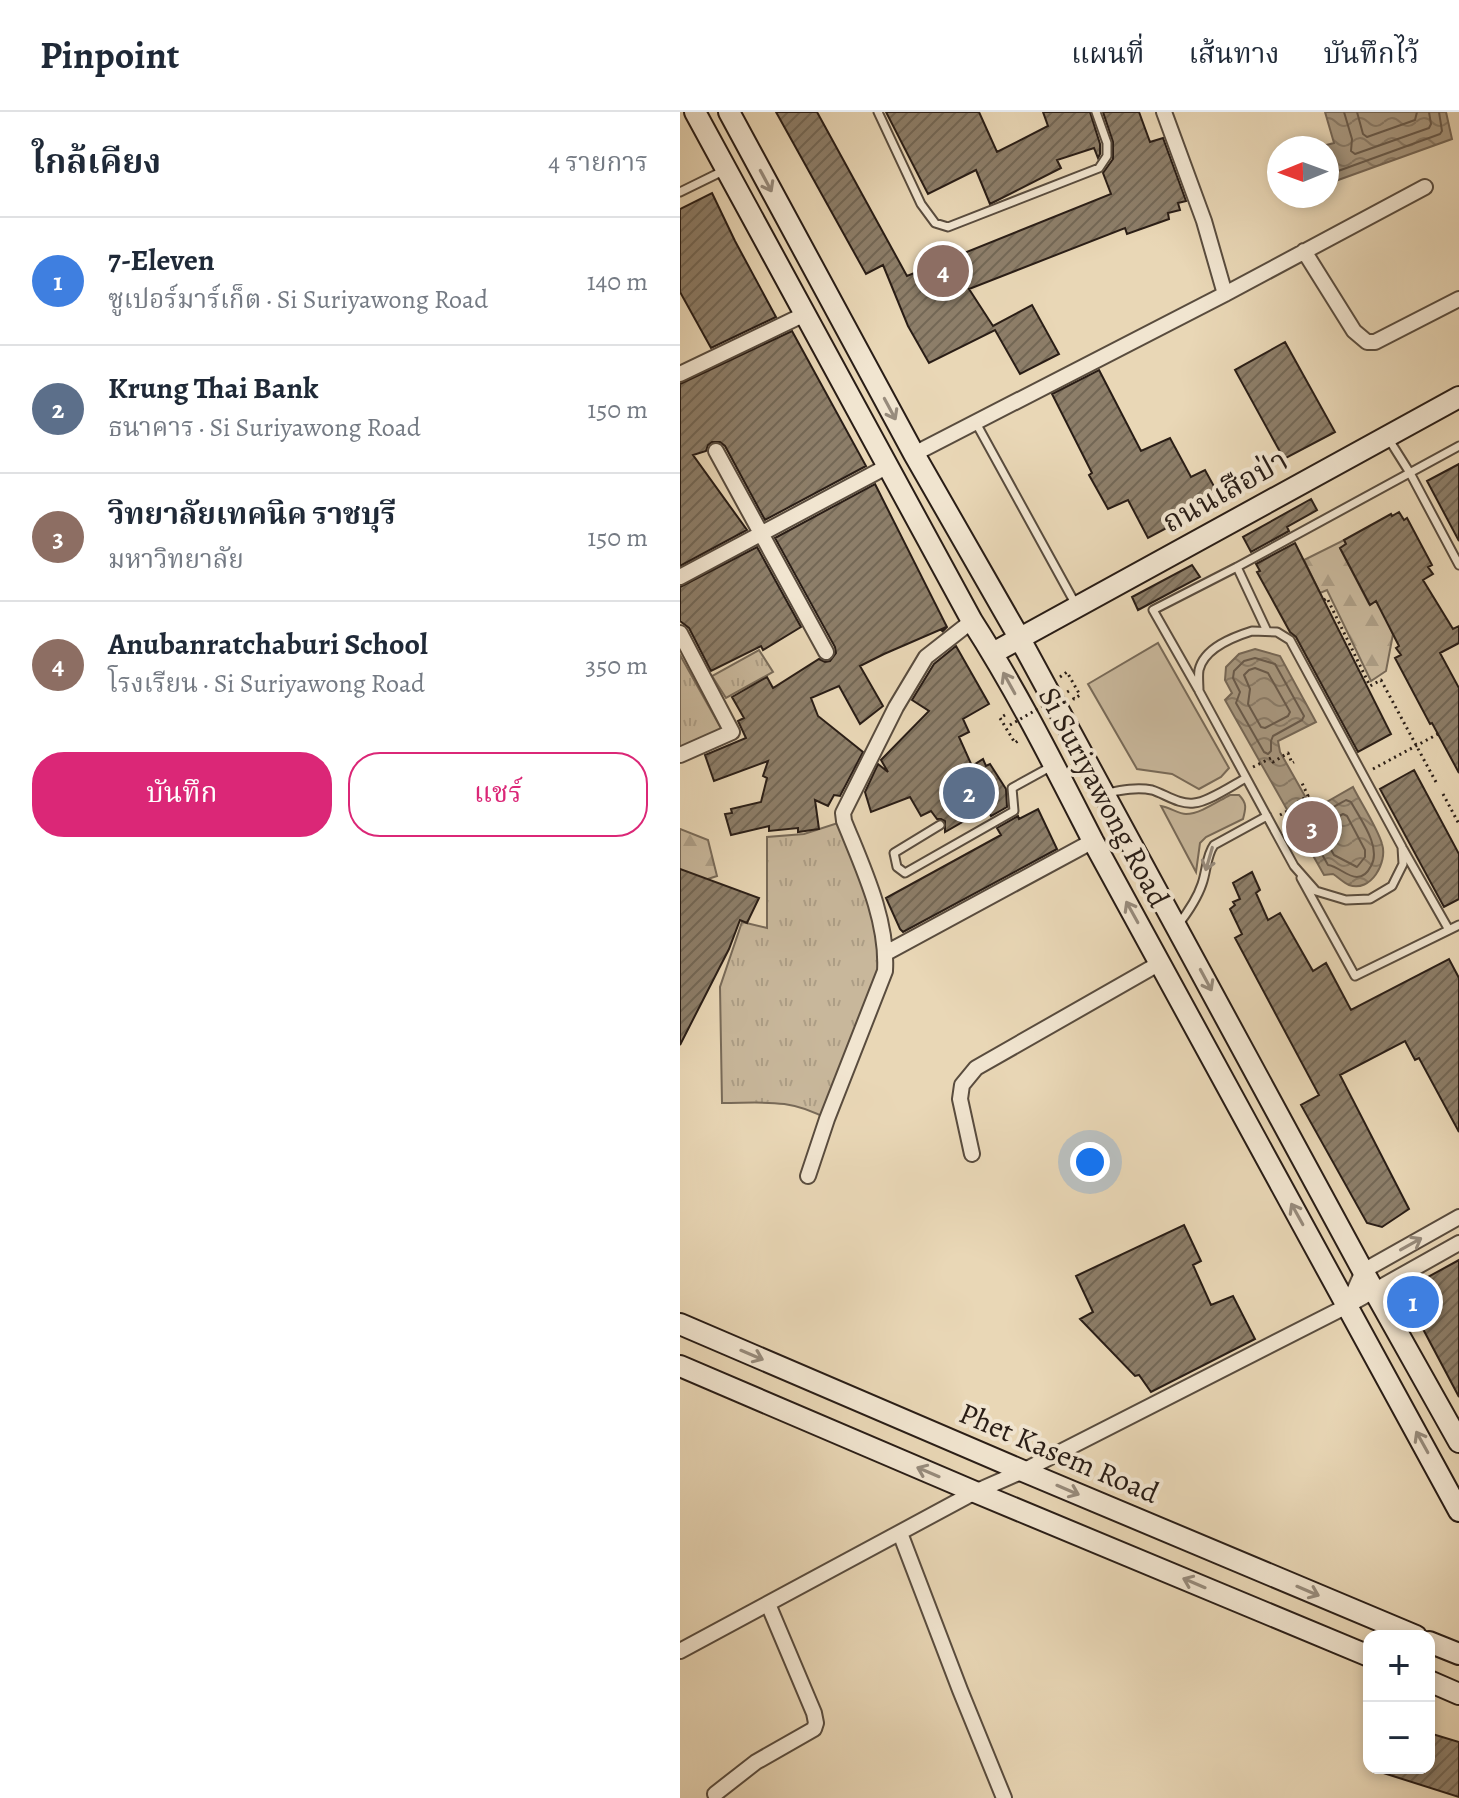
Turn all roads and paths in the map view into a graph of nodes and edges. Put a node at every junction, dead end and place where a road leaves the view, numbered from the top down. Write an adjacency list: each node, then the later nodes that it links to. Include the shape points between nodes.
1 (695, 112): 6 (main road, Si Suriyawong Road)
2 (729, 112): 19 (main road, Si Suriyawong Road, one-way to 19)
3 (878, 112): 4 (lane, via 921,204 935,223 948,227 1099,168 1107,143)
4 (1096, 112)
5 (1164, 112): 10 (street)
6 (727, 170): 8 (lane); 12 (main road, Si Suriyawong Road)
7 (1425, 187): 9 (street)
8 (680, 192)
9 (1304, 251): 10 (street); 11 (street, via 1354,331 1367,342)
10 (1225, 294): 15 (street)
11 (1459, 299)
12 (805, 314): 13 (street); 20 (main road, Si Suriyawong Road)
13 (680, 374)
14 (1459, 397): 16 (main road, ถนนเสือป่า)
15 (976, 423): 19 (street); 27 (lane)
16 (1387, 436): 21 (lane); 27 (main road, ถนนเสือป่า)
17 (1459, 446): 21 (lane)
18 (716, 451): 22 (street)
19 (914, 454): 20 (main road); 31 (main road, Si Suriyawong Road)
20 (888, 466): 22 (street); 28 (main road, Si Suriyawong Road)
21 (1410, 473): 23 (lane); 24 (lane)
22 (762, 534): 25 (street); 32 (street)
23 (1459, 565)
24 (1237, 567): 29 (lane); 35 (lane, via 1153,610)
25 (680, 577)
26 (1324, 600): 38 (path, via 1370,686 1381,680)
27 (1078, 607): 31 (main road, ถนนเสือป่า)
28 (972, 621): 33 (main road, Si Suriyawong Road); 59 (street, via 926,657 843,813 873,893)
29 (1267, 631): 35 (lane, via 1229,639 1207,656 1199,670); 43 (lane, via 1290,640)
30 (680, 633): 39 (street, via 732,732)
31 (1020, 639): 33 (main road, ถนนเสือป่า); 47 (main road, Si Suriyawong Road)
32 (826, 652)
33 (993, 653): 41 (main road, Si Suriyawong Road, one-way to 33)
34 (1067, 672): 37 (path, bridge, via 1080,695 1074,699 1069,691 1010,725 1005,715 1000,718)
35 (1199, 691): 44 (lane)
36 (1438, 734): 38 (path)
37 (1015, 743)
38 (1416, 746): 43 (path); 46 (path)
39 (680, 755)
40 (1294, 762): 42 (path, via 1288,753)
41 (1054, 765): 52 (lane, via 1009,789 1014,811 905,873 897,867 894,853); 53 (main road, Si Suriyawong Road)
42 (1254, 766)
43 (1363, 775): 54 (lane)
44 (1246, 778): 47 (lane, via 1194,804 1152,790); 50 (lane)
45 (1304, 782): 49 (path, via 1308,796)
46 (1437, 784)
47 (1105, 794): 57 (main road, Si Suriyawong Road)
48 (1443, 794): 51 (path)
49 (1283, 814)
50 (1267, 816): 55 (lane); 57 (lane, one-way to 57, via 1214,845 1198,895)
51 (1459, 824)
52 (940, 825)
53 (1093, 841): 59 (street); 60 (main road, Si Suriyawong Road, one-way to 53)
54 (1402, 847): 55 (lane, via 1403,864 1392,886 1370,899 1346,900 1316,891); 58 (lane)
55 (1294, 866): 58 (lane, via 1355,976)
56 (1459, 925): 58 (lane)
57 (1177, 927): 65 (main road, Si Suriyawong Road, one-way to 65)
58 (1449, 930)
59 (886, 953): 62 (street, via 885,971)
60 (1160, 963): 61 (street, via 976,1068 962,1085 960,1099); 67 (main road, Si Suriyawong Road, one-way to 60)
61 (972, 1154)
62 (808, 1176)
63 (1459, 1217): 65 (street, one-way to 63)
64 (1459, 1243): 66 (street)
65 (1363, 1271): 66 (main road, Si Suriyawong Road); 67 (street)
66 (1374, 1290): 67 (street); 70 (main road, Si Suriyawong Road)
67 (1347, 1306): 71 (street); 73 (main road, Si Suriyawong Road, one-way to 67)
68 (680, 1324): 71 (main road, Phet Kasem Road, one-way to 71)
69 (680, 1366): 72 (main road, one-way to 69)
70 (1459, 1442)
71 (1023, 1471): 72 (street); 76 (main road, Phet Kasem Road, one-way to 76)
72 (975, 1492): 74 (street); 79 (main road, one-way to 72)
73 (1459, 1511)
74 (900, 1533): 75 (street); 84 (street)
75 (768, 1604): 78 (street); 83 (street, via 816,1723)
76 (1402, 1630)
77 (1435, 1644): 80 (main road)
78 (680, 1651)
79 (1363, 1654)
80 (1459, 1654)
81 (1435, 1684): 82 (main road)
82 (1459, 1694)
83 (715, 1794)
84 (1004, 1798)

